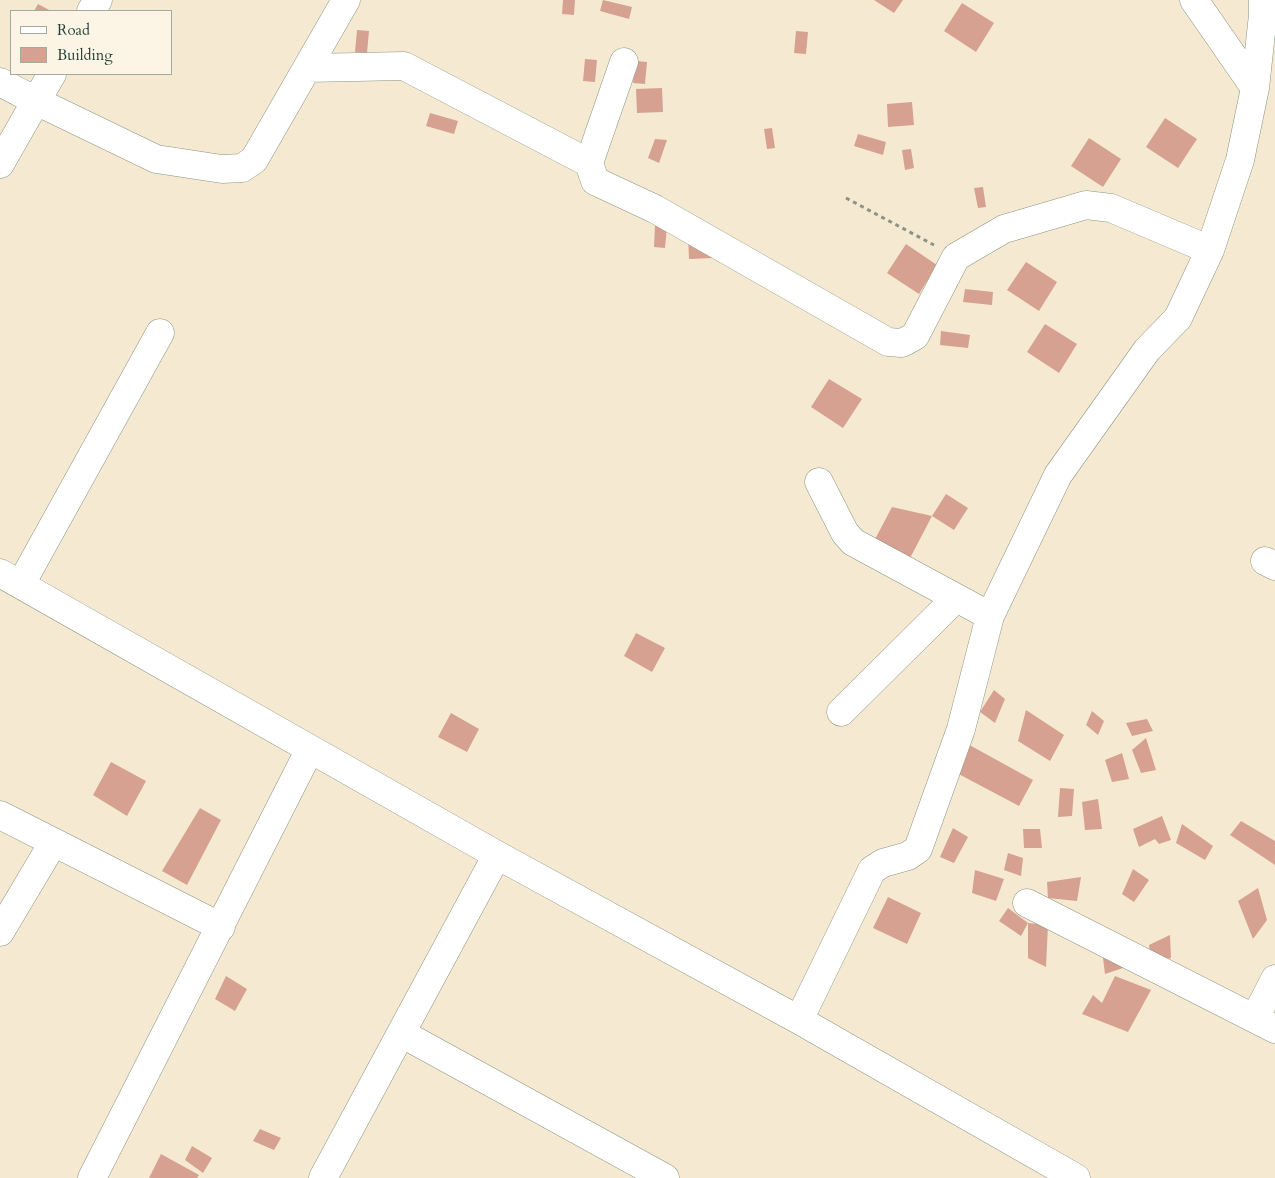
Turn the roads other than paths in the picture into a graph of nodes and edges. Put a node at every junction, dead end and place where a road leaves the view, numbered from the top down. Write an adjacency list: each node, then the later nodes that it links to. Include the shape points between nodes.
1 (346, 0): 5 (street)
2 (1194, 0): 8 (street)
3 (1263, 0): 8 (street)
4 (624, 62): 10 (street)
5 (308, 68): 9 (street, via 254,160 242,168 222,170 156,159); 10 (street, via 404,66)
6 (51, 75): 9 (street)
7 (0, 82): 9 (street)
8 (1256, 88): 12 (street, via 1240,160)
9 (36, 101): 11 (street)
10 (589, 163): 12 (street, via 595,181 655,209 888,342 902,343 915,336 956,257 1004,229 1086,205 1111,208)
11 (0, 164)
12 (1210, 250): 17 (street, via 1178,318 1147,350 1058,476)
13 (160, 333): 15 (street)
14 (819, 482): 16 (street, via 853,542)
15 (10, 579): 19 (street)
16 (956, 598): 17 (street); 18 (street)
17 (990, 616): 27 (street, via 961,729 918,849 872,870)
18 (841, 712)
19 (310, 750): 22 (street); 24 (street)
20 (0, 815): 21 (street)
21 (53, 843): 24 (street); 25 (street)
22 (497, 855): 27 (street); 29 (street)
23 (1027, 903): 28 (street)
24 (221, 927): 30 (street)
25 (0, 932)
26 (1275, 979): 28 (street)
27 (799, 1020): 33 (street)
28 (1265, 1023)
29 (401, 1033): 31 (street); 32 (street)
30 (92, 1178)
31 (323, 1178)
32 (665, 1178)
33 (1076, 1178)

